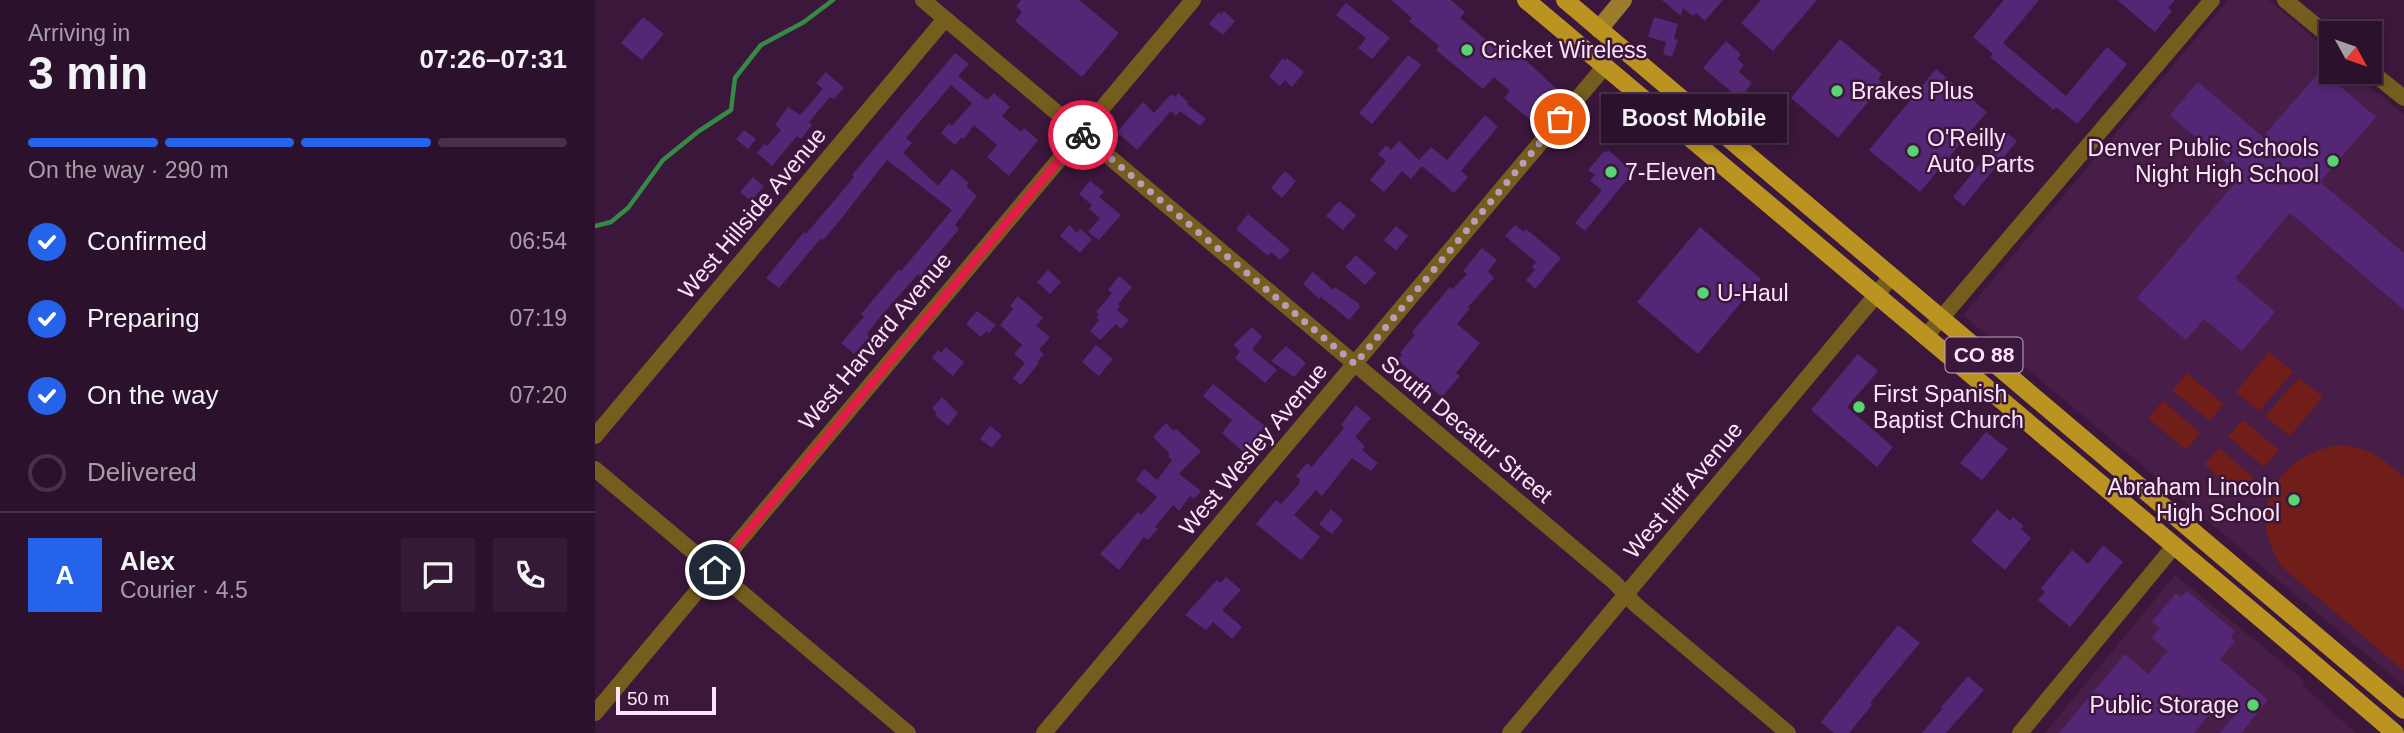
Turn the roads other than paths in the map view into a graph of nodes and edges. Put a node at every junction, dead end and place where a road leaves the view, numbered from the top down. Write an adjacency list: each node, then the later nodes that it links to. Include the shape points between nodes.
1 (923, 0): 9 (street, South Decatur Street)
2 (1193, 0): 15 (street, West Harvard Avenue)
3 (1526, 0): 12 (main road, CO 88)
4 (1540, 0): 11 (main road, via 1579,31 1587,34)
5 (1565, 0): 11 (main road, CO 88)
6 (1623, 0): 11 (street)
7 (2212, 0): 19 (street)
8 (2285, 0): 10 (street)
9 (945, 19): 15 (street, South Decatur Street); 22 (street, West Hillside Avenue)
10 (2319, 28)
11 (1599, 29): 16 (main road, CO 88)
12 (1605, 66): 16 (main road, via 1619,62 1701,127); 18 (main road, CO 88); 21 (street, West Wesley Avenue)
13 (2382, 80): 14 (street)
14 (2404, 98)
15 (1081, 134): 21 (street, South Decatur Street); 25 (street, West Harvard Avenue)
16 (1728, 138): 17 (main road, CO 88)
17 (1892, 276): 18 (street, West Iliff Avenue); 19 (main road, CO 88)
18 (1876, 295): 20 (main road, CO 88); 26 (street, West Iliff Avenue)
19 (1941, 318): 20 (street); 27 (main road, CO 88)
20 (1926, 336): 24 (main road, CO 88)
21 (1355, 364): 26 (street, South Decatur Street); 30 (street, West Wesley Avenue)
22 (595, 436)
23 (595, 469): 25 (street)
24 (2175, 545): 33 (street); 34 (main road, CO 88)
25 (715, 570): 28 (street, West Harvard Avenue); 29 (street)
26 (1625, 595): 31 (street, West Iliff Avenue); 32 (street, South Decatur Street)
27 (2404, 710)
28 (595, 713)
29 (908, 733)
30 (1044, 733)
31 (1510, 733)
32 (1788, 733)
33 (2019, 733)
34 (2395, 733)

